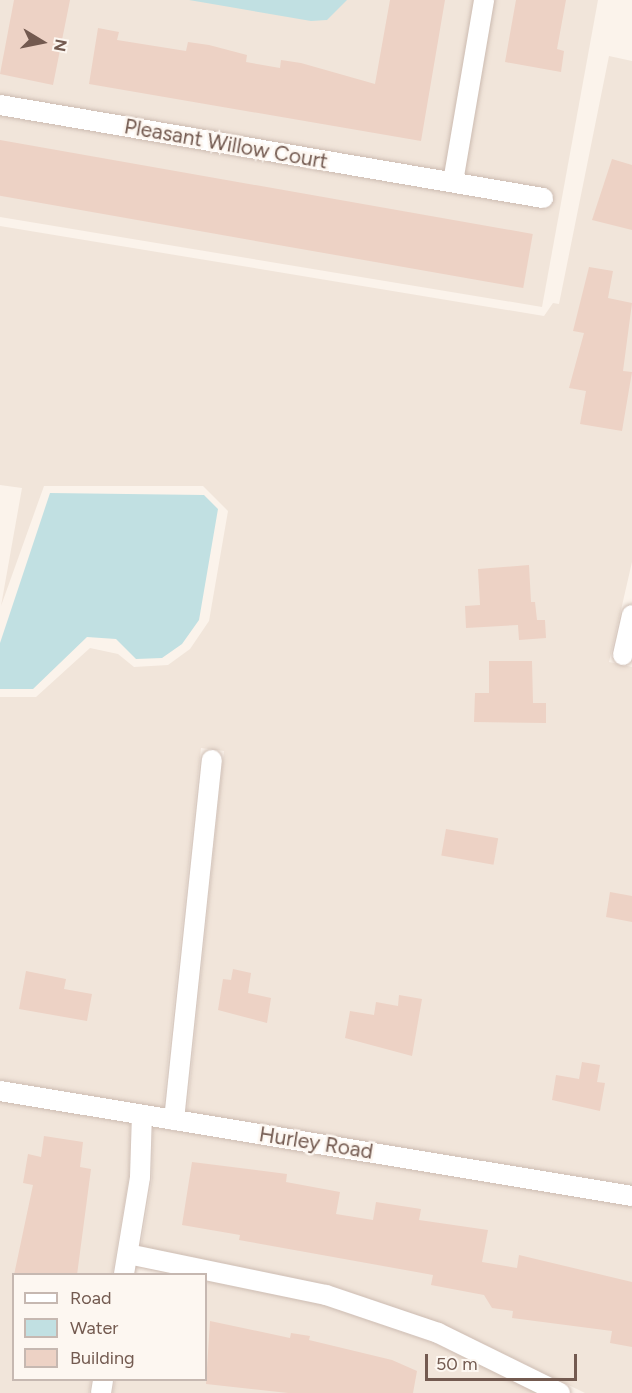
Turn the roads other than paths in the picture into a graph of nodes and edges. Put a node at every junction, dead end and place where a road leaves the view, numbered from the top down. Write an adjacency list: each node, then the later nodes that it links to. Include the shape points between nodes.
1 (484, 0): 3 (street)
2 (0, 105): 3 (street, Pleasant Willow Court)
3 (453, 182): 4 (street, Pleasant Willow Court)
4 (543, 198)
5 (632, 615): 6 (street)
6 (623, 655)
7 (212, 760): 10 (street)
8 (0, 1091): 9 (street, Hurley Road)
9 (141, 1115): 10 (street, Hurley Road); 12 (street, via 140,1178)
10 (174, 1120): 11 (street, Hurley Road)
11 (632, 1196)
12 (128, 1254): 13 (street); 14 (street, via 326,1295 438,1333)
13 (124, 1273)
14 (561, 1393)

